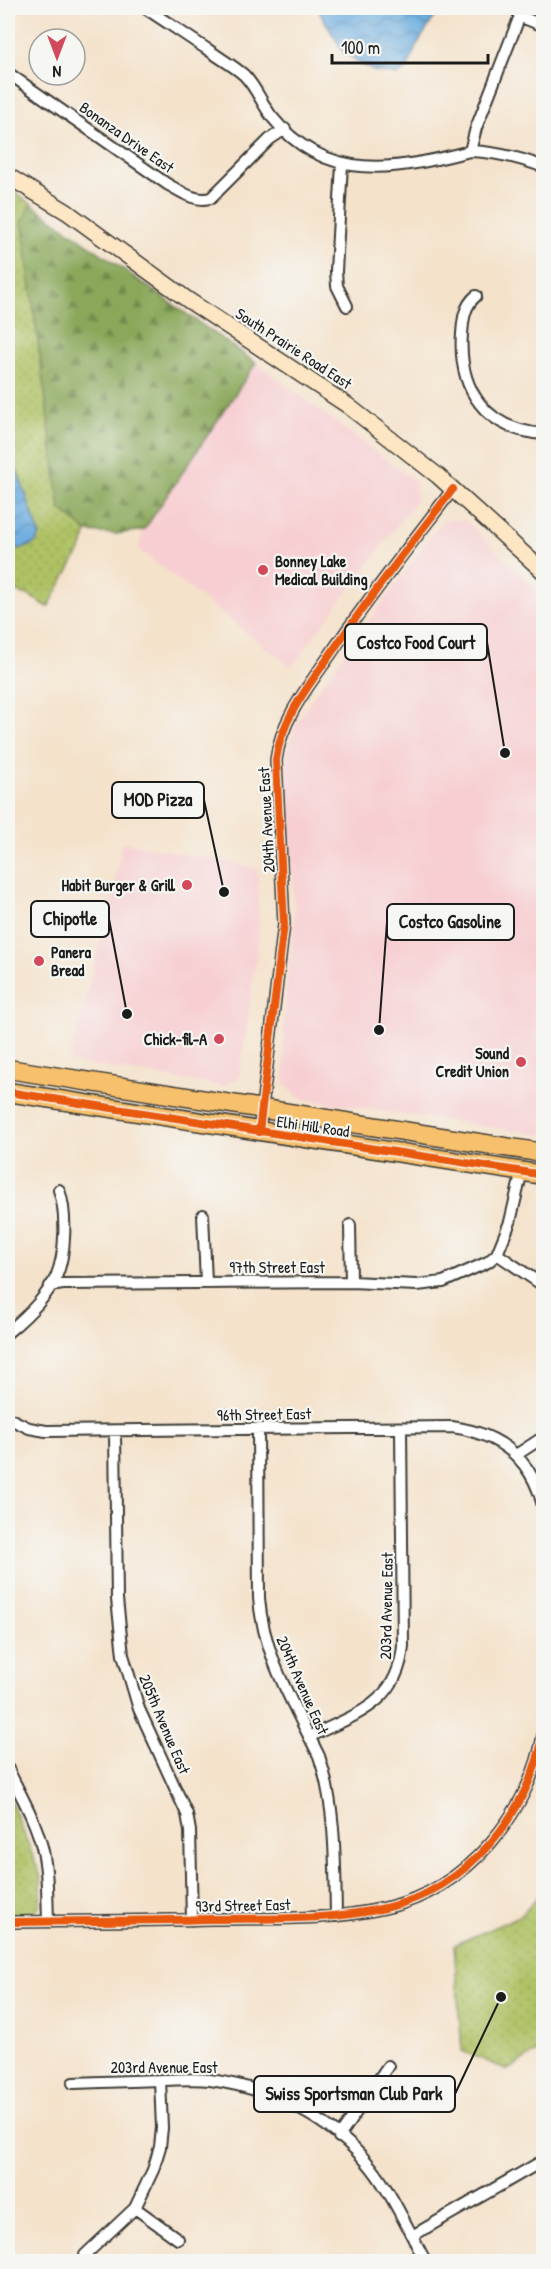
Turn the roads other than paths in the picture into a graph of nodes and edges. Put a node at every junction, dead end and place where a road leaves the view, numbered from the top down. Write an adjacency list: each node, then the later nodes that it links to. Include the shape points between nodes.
1 (145, 8): 5 (street, via 244,76)
2 (521, 12): 3 (street); 6 (street)
3 (543, 26)
4 (8, 73): 5 (street, Bonanza Drive East, via 167,184 202,200 211,198)
5 (285, 129): 7 (street, via 313,151)
6 (470, 151): 7 (street, via 405,166); 8 (street, via 505,155)
7 (342, 165): 11 (street, via 336,272 337,286)
8 (543, 167)
9 (8, 176): 13 (main road, South Prairie Road East, via 67,212 188,300 347,405)
10 (476, 296): 12 (street, via 469,301 463,328 462,365 469,386 494,417 518,430)
11 (347, 306)
12 (543, 434)
13 (453, 489): 14 (main road, South Prairie Road East); 17 (street, 204th Avenue East, via 354,620 283,729 276,760 284,924)
14 (543, 572)
15 (8, 1069): 17 (main road, Elhi Hill Road)
16 (8, 1092): 18 (main road, Elhi Hill Road)
17 (262, 1110): 18 (street, 204th Avenue East); 19 (main road, Elhi Hill Road)
18 (260, 1132): 20 (main road, Elhi Hill Road)
19 (543, 1153)
20 (522, 1171): 21 (main road, Elhi Hill Road); 25 (street, via 510,1222)
21 (543, 1175)
22 (60, 1190): 29 (street, via 65,1221 58,1267)
23 (203, 1215): 26 (street)
24 (350, 1225): 27 (street)
25 (497, 1254): 27 (street, 97th Street East, via 443,1282); 28 (street)
26 (206, 1282): 27 (street, 97th Street East); 29 (street, 97th Street East)
27 (351, 1282)
28 (543, 1286)
29 (50, 1287): 30 (street)
30 (8, 1332)
31 (8, 1418): 34 (street, 96th Street East, via 46,1431)
32 (401, 1428): 33 (street, 96th Street East); 36 (street, 96th Street East, via 468,1429 497,1440); 39 (street, 203rd Avenue East, via 403,1646 399,1670 374,1704)
33 (258, 1429): 34 (street, 96th Street East); 39 (street, 204th Avenue East, via 262,1626 275,1666)
34 (115, 1431): 42 (street, 205th Avenue East, via 120,1637 139,1709 187,1814)
35 (542, 1438): 36 (street)
36 (516, 1455): 37 (street, 96th Street East, via 531,1474)
37 (543, 1511)
38 (543, 1731): 41 (street, 93rd Street East, via 532,1773 518,1805 499,1834 468,1866 406,1901)
39 (309, 1737): 41 (street, 204th Avenue East, via 324,1771 330,1809)
40 (8, 1769): 43 (street, via 42,1845)
41 (336, 1916): 42 (street, 93rd Street East)
42 (192, 1920): 43 (street, 93rd Street East)
43 (48, 1921): 44 (street, 93rd Street East)
44 (8, 1922)
45 (388, 2066): 48 (street)
46 (160, 2080): 47 (street, 203rd Avenue East); 48 (street, 203rd Avenue East, via 209,2080 258,2091 298,2108); 50 (street, via 160,2147)
47 (73, 2083)
48 (339, 2137): 51 (street, 203rd Avenue East, via 371,2167)
49 (539, 2163): 51 (street)
50 (135, 2208): 52 (street); 53 (street)
51 (412, 2236): 54 (street, 203rd Avenue East)
52 (178, 2239)
53 (85, 2255)
54 (426, 2262)

